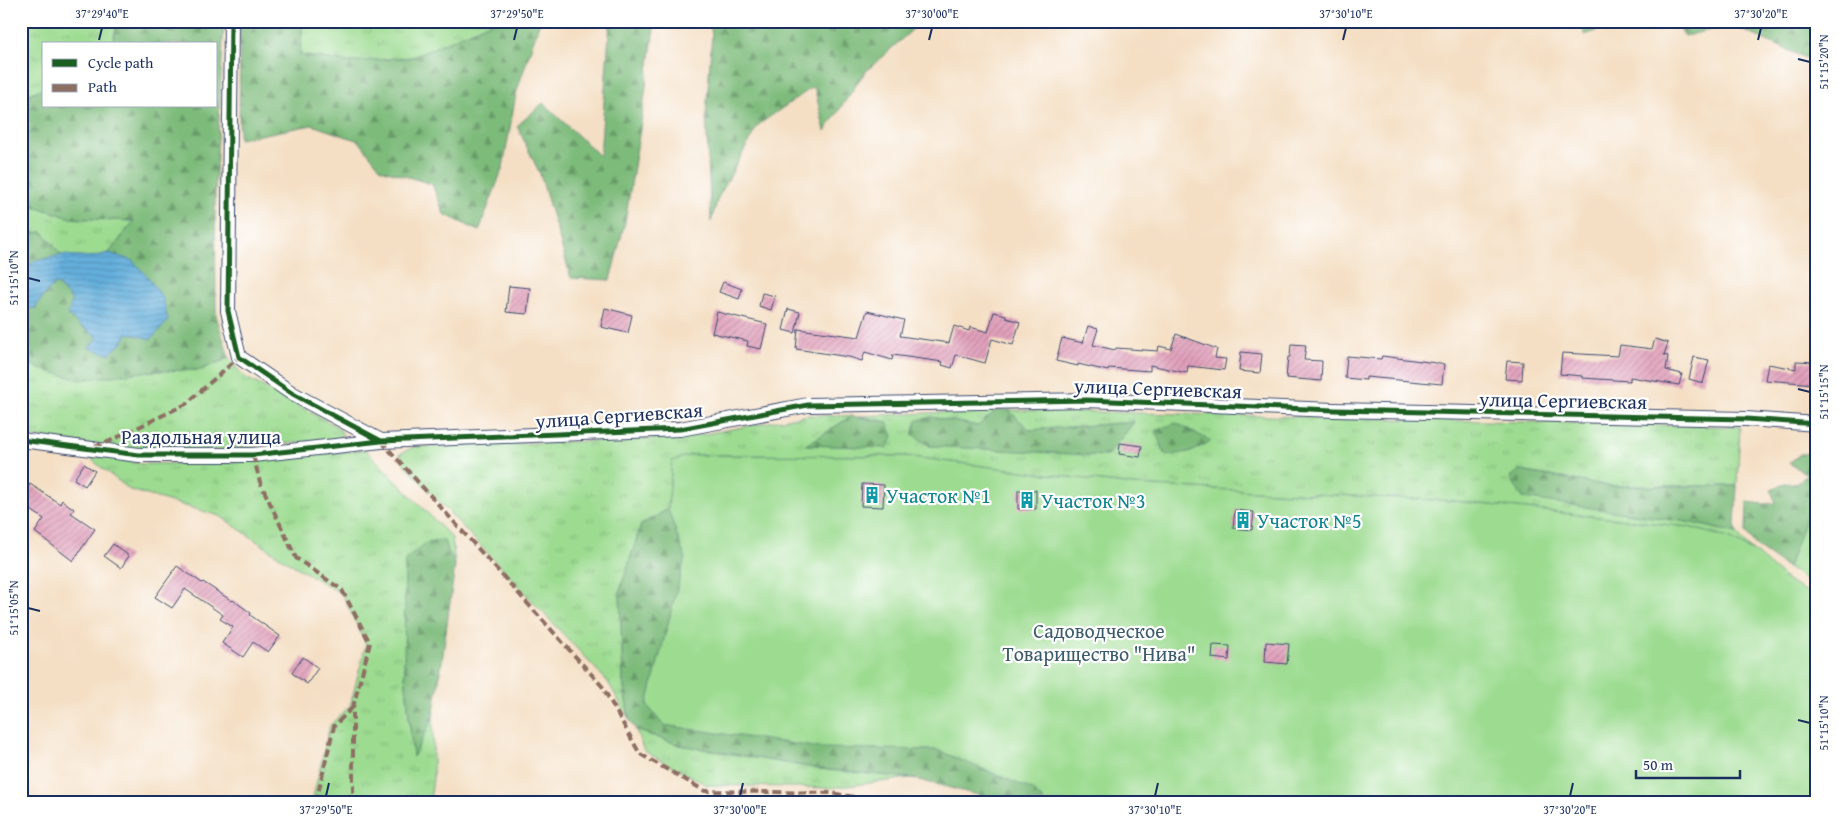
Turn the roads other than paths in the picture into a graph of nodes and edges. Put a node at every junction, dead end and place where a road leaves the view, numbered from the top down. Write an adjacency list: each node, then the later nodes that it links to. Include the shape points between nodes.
1 (231, 21): 4 (street, via 228,311 239,356 293,394)
2 (1817, 424): 4 (street, улица Сергиевская, via 1746,419 1334,410 1086,400 808,405 680,429)
3 (21, 440): 4 (street, Раздольная улица, via 149,455 253,455)
4 (381, 441)

